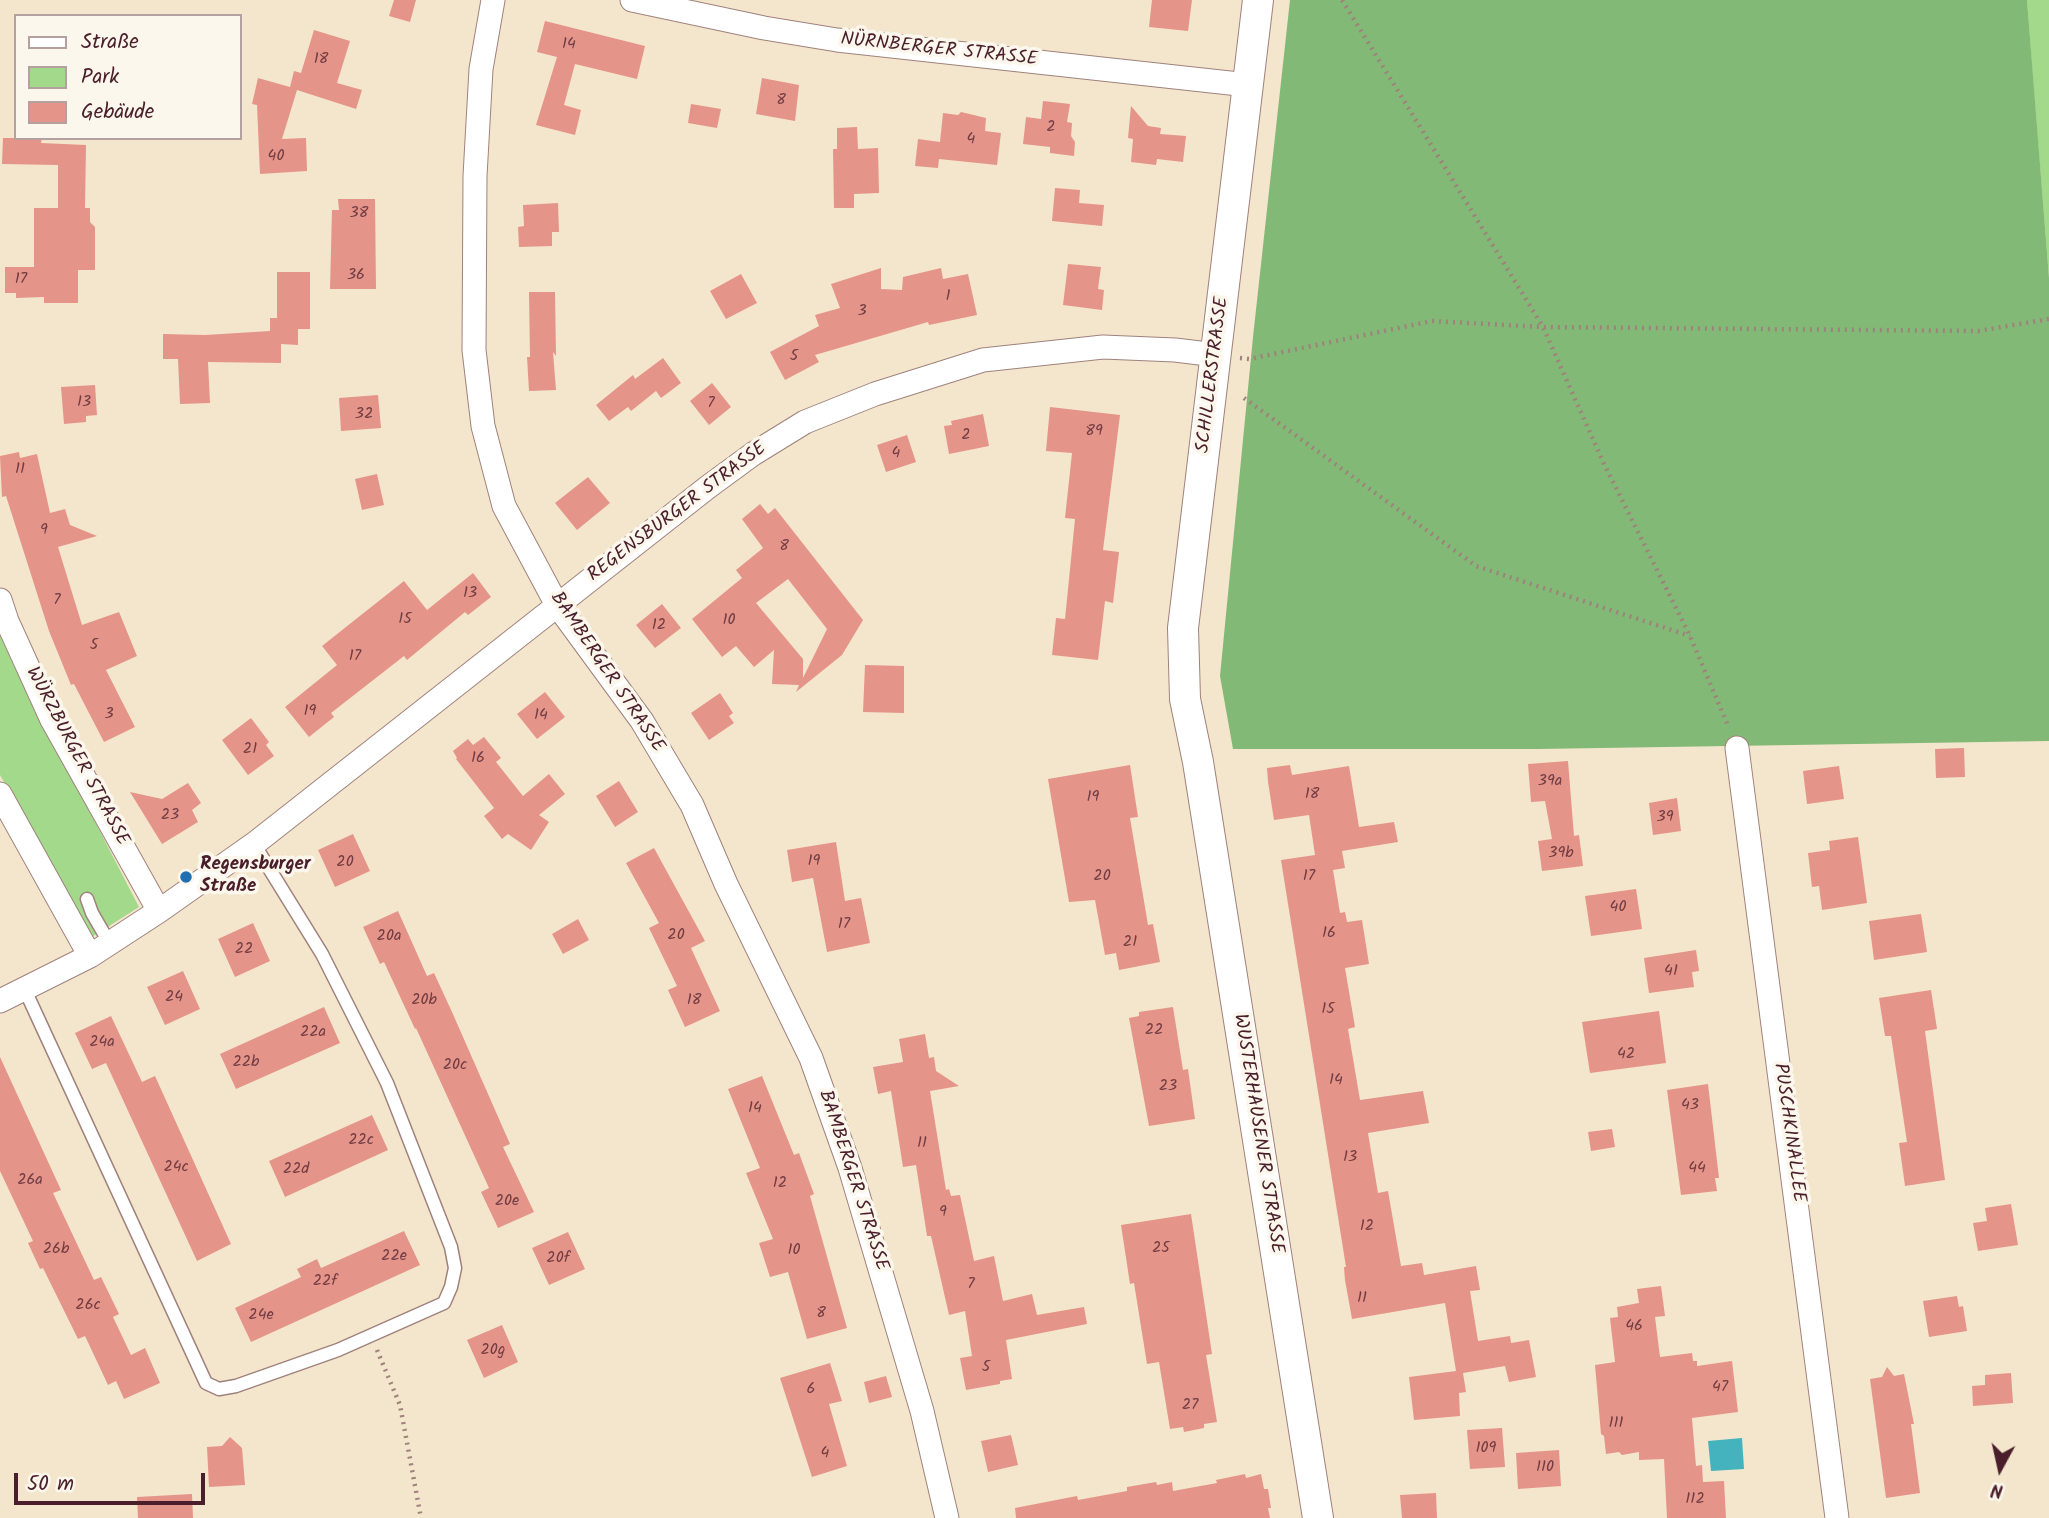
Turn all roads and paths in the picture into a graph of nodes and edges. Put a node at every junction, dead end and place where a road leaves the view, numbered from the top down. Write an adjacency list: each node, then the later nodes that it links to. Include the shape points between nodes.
1 (493, 0): 12 (street, BAMBERGER STRASSE, via 481,69 475,176 474,350 482,422 504,506)
2 (632, 0): 5 (street, NÜRNBERGER STRASSE, via 837,40)
3 (1258, 0): 5 (street, SCHILLERSTRASSE)
4 (1342, 0): 7 (path)
5 (1248, 85): 8 (street, SCHILLERSTRASSE)
6 (2049, 319): 7 (path, via 1978,331)
7 (1543, 327): 9 (path, via 1432,321); 13 (path, via 1604,464)
8 (1216, 355): 12 (street, REGENSBURGER STRASSE, via 1103,347 1037,353 983,360 875,394 805,422 753,454); 15 (street, SCHILLERSTRASSE, via 1183,628 1185,699)
9 (1248, 359)
10 (1244, 398): 13 (path, via 1476,566)
11 (0, 600): 19 (street, WÜRZBURGER STRASSE, via 52,720)
12 (556, 605): 17 (street, REGENSBURGER STRASSE); 25 (street, BAMBERGER STRASSE, via 642,721 692,805 811,1058 850,1168 922,1411)
13 (1690, 636): 14 (path)
14 (1737, 748): 27 (street, PUSCHKINALLEE)
15 (1196, 750): 26 (street, WUSTERHAUSENER STRASSE)
16 (0, 794): 20 (street)
17 (254, 844): 19 (street, REGENSBURGER STRASSE); 23 (lane, via 322,954 384,1077 451,1247 455,1268 444,1303)
18 (87, 899): 20 (lane)
19 (159, 911): 20 (street, REGENSBURGER STRASSE)
20 (100, 950): 21 (street, REGENSBURGER STRASSE)
21 (26, 990): 22 (street, REGENSBURGER STRASSE); 23 (lane, via 205,1383 219,1389 236,1386)
22 (0, 1001)
23 (371, 1336): 24 (path, via 400,1405)
24 (421, 1518)
25 (947, 1518)
26 (1318, 1518)
27 (1838, 1518)

